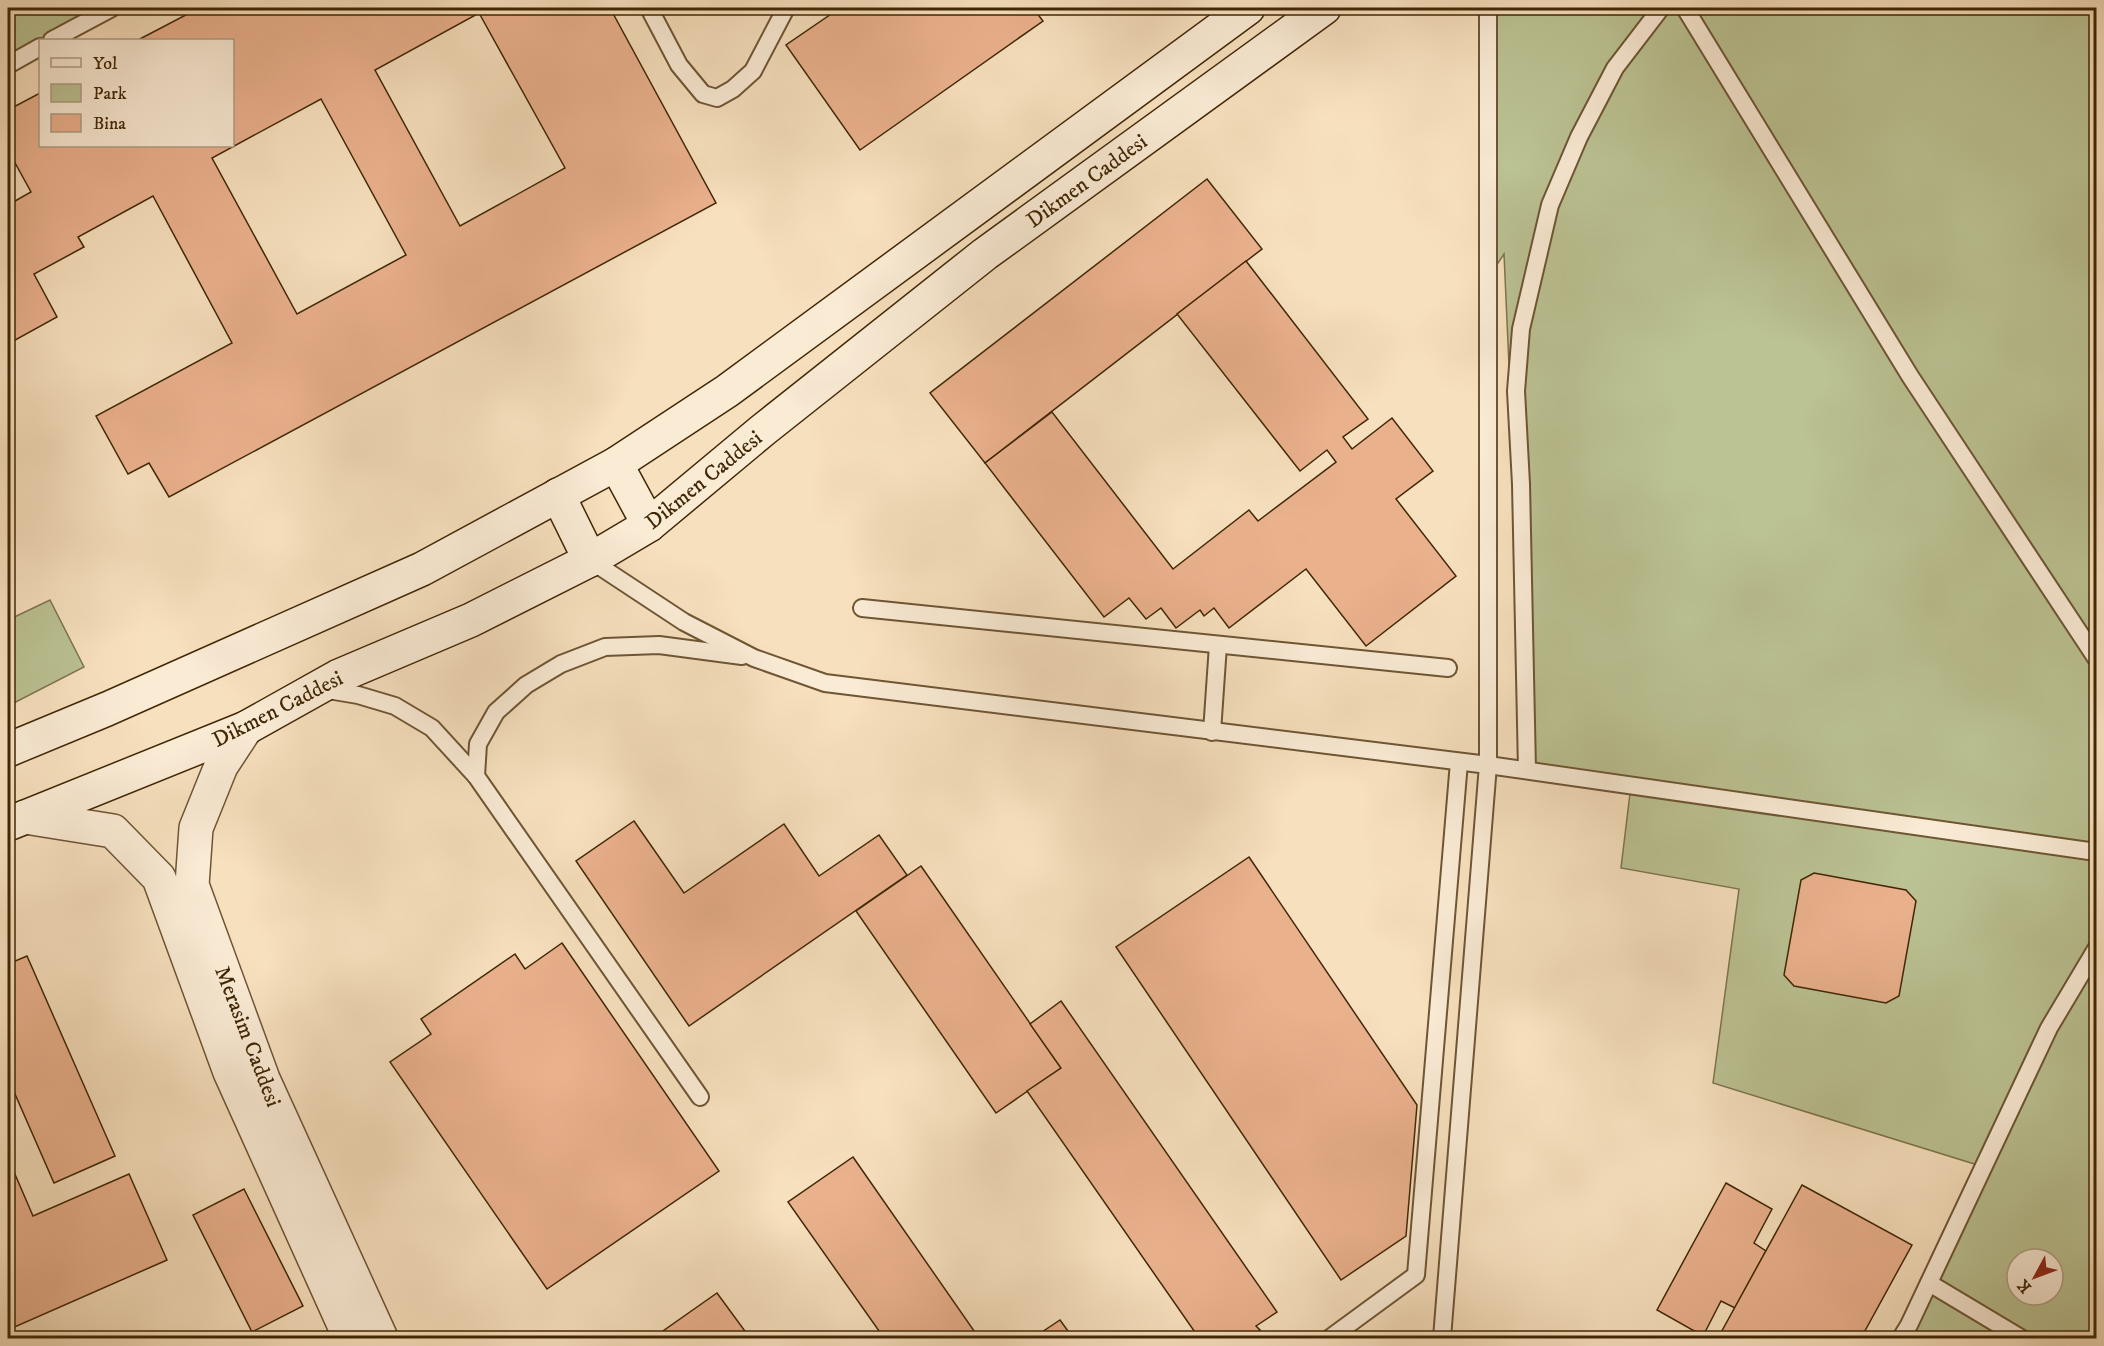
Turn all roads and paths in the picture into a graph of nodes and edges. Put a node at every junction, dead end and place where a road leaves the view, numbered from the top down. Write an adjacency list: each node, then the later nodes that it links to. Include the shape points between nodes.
1 (112, 8): 9 (lane)
2 (649, 8): 3 (lane, via 679,65 703,94 717,98 753,71)
3 (786, 8)
4 (1248, 8): 12 (main road, Dikmen Caddesi, via 727,391)
5 (1324, 8): 14 (main road, Dikmen Caddesi, via 985,254)
6 (1488, 8): 26 (lane)
7 (1661, 8): 27 (lane, via 1615,68 1575,147 1550,205 1521,329 1516,391)
8 (1685, 8): 19 (lane, via 1910,376)
9 (54, 39)
10 (39, 48): 11 (lane)
11 (8, 65)
12 (616, 464): 13 (main road, Dikmen Caddesi); 14 (main road)
13 (558, 495): 15 (main road); 24 (main road, Dikmen Caddesi, via 422,569)
14 (649, 525): 15 (main road, Dikmen Caddesi)
15 (590, 560): 18 (lane, via 684,622); 21 (main road, Dikmen Caddesi, via 471,620)
16 (862, 608): 17 (lane)
17 (1218, 645): 20 (lane); 23 (lane)
18 (754, 658): 23 (lane, via 825,683); 28 (lane, via 659,645 605,647 561,664 526,685 496,712 478,744)
19 (2097, 658)
20 (1448, 668)
21 (317, 688): 22 (main road, Dikmen Caddesi); 28 (lane, via 395,706 432,728)
22 (246, 728): 29 (main road, Dikmen Caddesi); 35 (main road, Merasim Caddesi, via 221,766 196,828 192,885 263,1079)
23 (1212, 732): 25 (lane)
24 (8, 750)
25 (1459, 762): 26 (lane); 36 (lane, via 1416,1275)
26 (1488, 765): 27 (lane); 37 (lane)
27 (1527, 770): 30 (lane)
28 (476, 776): 32 (lane)
29 (16, 820): 34 (main road, Merasim Caddesi, via 113,831 159,878 230,1072)
30 (2097, 852)
31 (2097, 949): 33 (lane, via 2049,1028)
32 (700, 1097)
33 (1929, 1283): 38 (lane); 39 (lane)
34 (350, 1338)
35 (381, 1338)
36 (1330, 1338)
37 (1442, 1338)
38 (1900, 1338)
39 (2021, 1338)

